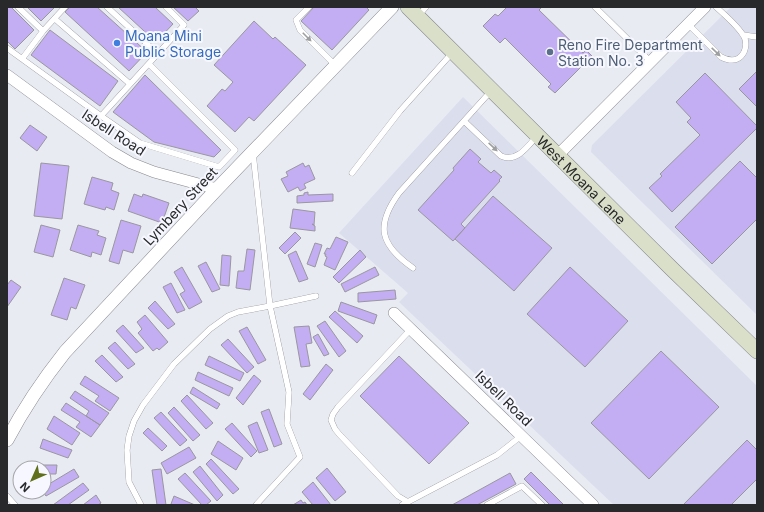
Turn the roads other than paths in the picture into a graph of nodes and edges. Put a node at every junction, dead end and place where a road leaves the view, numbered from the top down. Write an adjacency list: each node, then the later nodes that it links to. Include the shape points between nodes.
1 (18, 7): 13 (lane)
2 (65, 7): 11 (lane)
3 (108, 7): 18 (lane)
4 (166, 7): 18 (lane, via 184,25)
5 (309, 7): 22 (lane, one-way to 22, via 296,20 300,30)
6 (392, 7): 22 (street, Lymbery Street)
7 (595, 7): 20 (lane)
8 (705, 7): 12 (street)
9 (716, 7): 14 (lane)
10 (417, 10): 17 (main road, West Moana Lane)
11 (54, 19): 13 (lane); 24 (lane)
12 (688, 24): 14 (lane, one-way to 14, via 727,60 734,61 743,54 746,42); 20 (street)
13 (43, 31): 19 (lane)
14 (743, 35): 15 (lane)
15 (757, 37)
16 (7, 48): 19 (lane)
17 (454, 52): 25 (main road, West Moana Lane); 31 (lane, via 400,111)
18 (158, 54): 21 (lane)
19 (22, 59): 26 (lane)
20 (651, 62): 30 (street)
21 (149, 64): 24 (lane); 26 (lane, via 235,150 219,167 140,143)
22 (336, 66): 29 (street, Lymbery Street)
23 (7, 75): 32 (street, Isbell Road, via 112,152 131,163)
24 (130, 84): 26 (lane)
25 (492, 90): 27 (lane); 28 (main road, West Moana Lane)
26 (101, 116)
27 (464, 121): 28 (lane, one-way to 28, via 506,158 517,156); 33 (lane, via 400,192 388,212 384,225 387,244)
28 (538, 136): 30 (main road, West Moana Lane)
29 (253, 153): 32 (street, Lymbery Street); 35 (lane)
30 (558, 156): 38 (main road, West Moana Lane)
31 (352, 173)
32 (217, 189): 40 (street, Lymbery Street, via 65,352 42,381)
33 (413, 268)
34 (316, 296): 35 (lane)
35 (270, 306): 44 (lane, via 238,312 210,329 174,364 143,405 134,421 127,450 130,482); 45 (lane, via 290,392 287,424 300,457)
36 (394, 313): 37 (street, Isbell Road)
37 (411, 329): 39 (street, Isbell Road); 42 (lane, via 338,407 331,420 339,434)
38 (757, 351)
39 (521, 436): 42 (lane, via 497,455); 48 (street, Isbell Road)
40 (7, 440)
41 (7, 496): 43 (lane)
42 (405, 504)
43 (15, 505)
44 (141, 505)
45 (256, 505)
46 (487, 505): 47 (lane, via 522,486)
47 (542, 505)
48 (593, 505)

